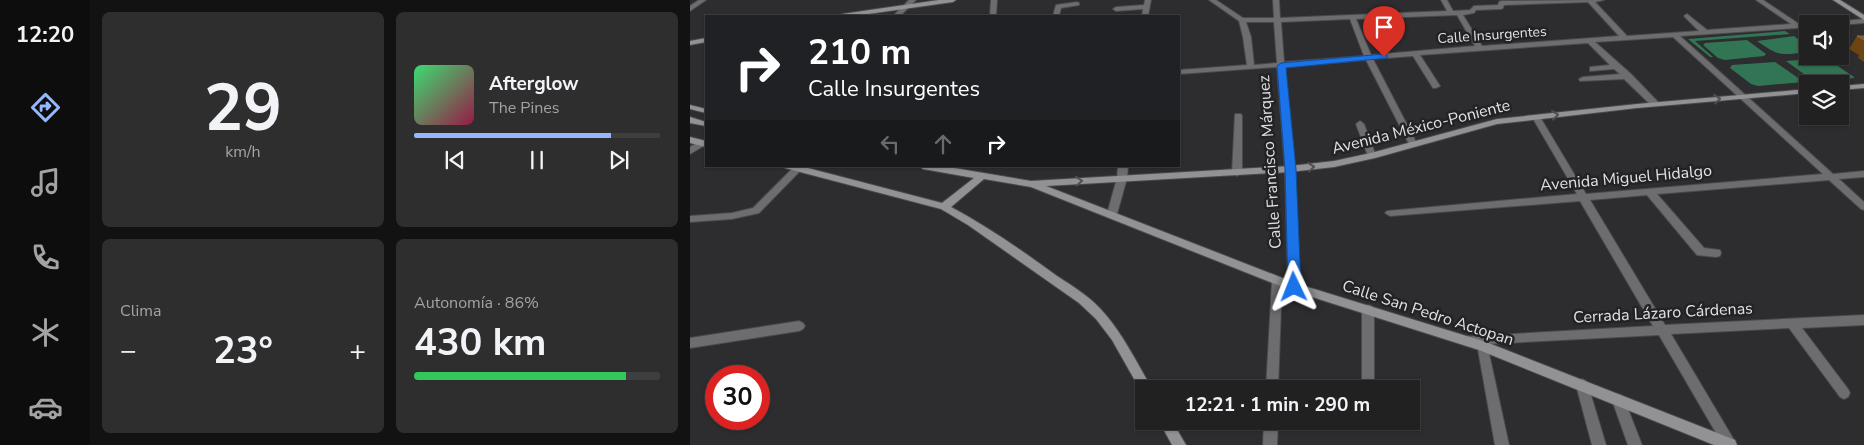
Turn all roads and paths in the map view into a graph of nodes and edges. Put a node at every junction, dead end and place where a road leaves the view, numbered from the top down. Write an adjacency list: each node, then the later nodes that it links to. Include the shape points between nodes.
1 (703, 0): 17 (street)
2 (913, 0): 15 (street)
3 (953, 0): 15 (main road)
4 (994, 0): 21 (street)
5 (1212, 0): 25 (street)
6 (1276, 0): 26 (street, Calle Francisco Márquez)
7 (1444, 0): 18 (street)
8 (1602, 0): 11 (street)
9 (1760, 0): 29 (street)
10 (1836, 0): 24 (main road)
11 (1590, 1): 18 (street, via 1500,3 1502,7 1474,8 1472,12); 32 (street)
12 (1058, 3): 14 (street)
13 (1147, 3): 16 (street)
14 (1077, 4)
15 (907, 6): 19 (main road); 20 (street)
16 (1116, 8)
17 (690, 9)
18 (1455, 13): 23 (street); 36 (street)
19 (848, 15)
20 (897, 15)
21 (993, 15)
22 (1688, 16): 30 (street)
23 (1352, 17): 26 (street); 38 (street)
24 (1864, 18)
25 (1242, 20): 26 (street); 41 (street)
26 (1277, 20): 39 (street, Calle Francisco Márquez)
27 (1864, 21): 28 (street)
28 (1849, 22)
29 (1798, 26): 30 (street, Calle Insurgentes)
30 (1706, 33): 31 (street, Calle Insurgentes)
31 (1676, 36): 32 (street, Calle Insurgentes); 50 (street)
32 (1626, 39): 34 (street, Calle Insurgentes)
33 (705, 40): 35 (main road)
34 (1590, 41): 36 (street, Calle Insurgentes); 40 (street)
35 (690, 43)
36 (1480, 48): 37 (street, Calle Insurgentes)
37 (1414, 54): 38 (street, Calle Insurgentes); 46 (street)
38 (1369, 58): 39 (street, Calle Insurgentes); 61 (street)
39 (1281, 66): 41 (street, Calle Insurgentes); 67 (street, Calle Francisco Márquez)
40 (1616, 66): 42 (street); 44 (street)
41 (1251, 67): 43 (street, Calle Insurgentes)
42 (1593, 69)
43 (1180, 72)
44 (1628, 76): 45 (street); 51 (street)
45 (1583, 79)
46 (1436, 86)
47 (1864, 86): 48 (main road)
48 (1849, 87)
49 (1799, 92): 50 (main road, Avenida México-Poniente)
50 (1744, 96): 51 (main road, Avenida México-Poniente, one-way to 50); 70 (street)
51 (1655, 104): 55 (main road, Avenida México-Poniente, one-way to 51)
52 (690, 107): 53 (main road)
53 (705, 110)
54 (1238, 116): 68 (street)
55 (1536, 116): 61 (main road, Avenida México-Poniente, via 1478,126); 75 (street)
56 (690, 120): 57 (main road)
57 (705, 124)
58 (1360, 124): 63 (street)
59 (690, 140): 60 (main road)
60 (704, 144): 62 (street)
61 (1414, 144): 63 (main road, Avenida México-Poniente)
62 (690, 151)
63 (1372, 156): 67 (main road, Avenida México-Poniente, one-way to 63)
64 (792, 167): 76 (main road); 80 (street, via 756,211)
65 (1123, 167): 72 (street)
66 (940, 168): 71 (main road, Avenida México-Poniente)
67 (1290, 169): 68 (main road, Avenida México-Poniente); 83 (street, Calle Francisco Márquez)
68 (1238, 173): 72 (main road, Avenida México-Poniente)
69 (1864, 174): 70 (street, Avenida Miguel Hidalgo)
70 (1832, 176): 74 (street, Avenida Miguel Hidalgo); 77 (street)
71 (981, 177): 73 (main road, Avenida México-Poniente); 76 (main road)
72 (1122, 178): 73 (main road, Avenida México-Poniente, one-way to 72); 79 (street)
73 (1030, 184): 79 (main road, Calle San Pedro Actopan)
74 (1649, 191): 75 (street, Avenida Miguel Hidalgo); 81 (street, via 1701,252)
75 (1583, 196): 78 (street, Avenida Miguel Hidalgo); 88 (street)
76 (944, 207): 92 (main road, via 1083,300 1116,337)
77 (1864, 207)
78 (1390, 213)
79 (1112, 214): 82 (main road, Calle San Pedro Actopan)
80 (690, 219)
81 (1716, 253)
82 (1277, 281): 83 (main road, Calle San Pedro Actopan); 93 (street)
83 (1294, 287): 84 (main road, Calle San Pedro Actopan)
84 (1368, 309): 89 (main road, Calle San Pedro Actopan); 94 (street)
85 (1864, 320): 86 (street, Cerrada Lázaro Cárdenas)
86 (1792, 323): 88 (street, Cerrada Lázaro Cárdenas); 96 (street)
87 (799, 326): 90 (street)
88 (1662, 328): 89 (street, Cerrada Lázaro Cárdenas); 105 (street)
89 (1464, 340): 91 (main road, Calle San Pedro Actopan)
90 (690, 343)
91 (1482, 346): 95 (main road, Calle San Pedro Actopan); 102 (street)
92 (1141, 380)
93 (1272, 380)
94 (1368, 380)
95 (1582, 385): 97 (main road, Calle San Pedro Actopan); 103 (street)
96 (1844, 393)
97 (1618, 400): 104 (street); 105 (main road, Calle San Pedro Actopan)
98 (1170, 430): 100 (main road)
99 (1271, 430): 101 (street)
100 (1178, 445)
101 (1270, 445)
102 (1502, 445)
103 (1599, 445)
104 (1635, 445)
105 (1730, 445)

